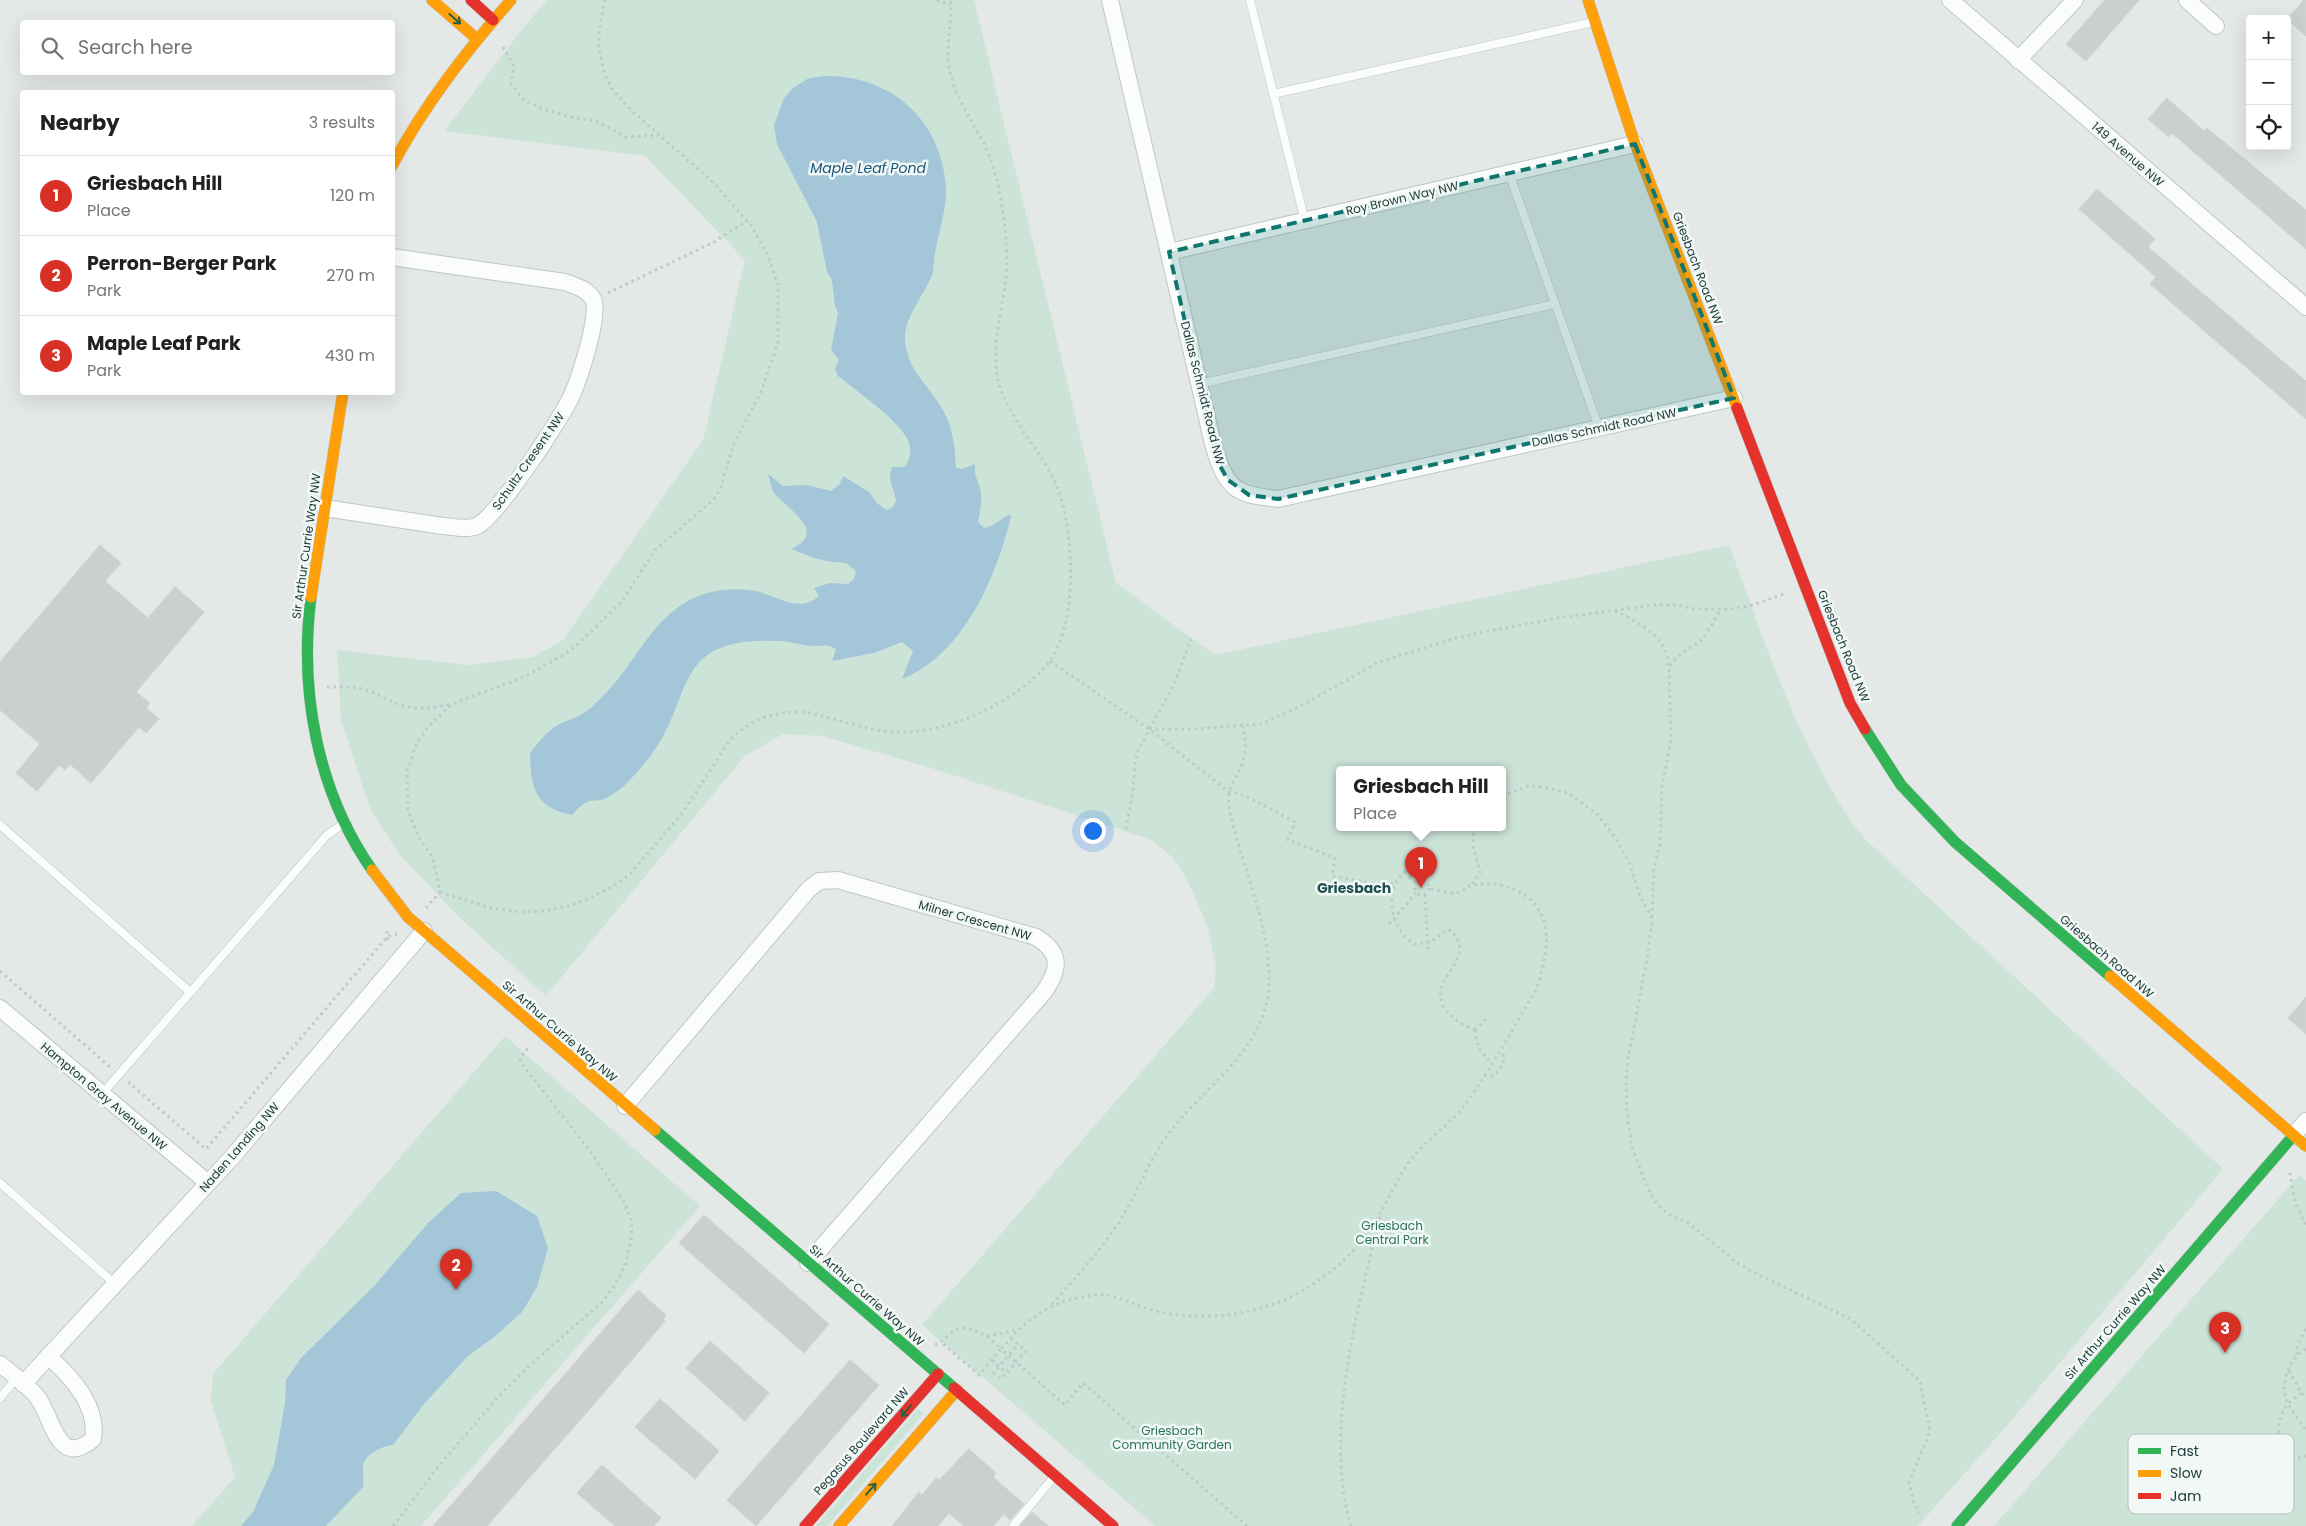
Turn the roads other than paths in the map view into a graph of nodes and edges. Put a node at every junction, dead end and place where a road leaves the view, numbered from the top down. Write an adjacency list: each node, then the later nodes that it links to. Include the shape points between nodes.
1 (432, 0): 13 (street, one-way to 13)
2 (470, 0): 10 (street)
3 (511, 0): 10 (street)
4 (1110, 0): 20 (street, Dallas Schmidt Road NW)
5 (1250, 0): 15 (lane)
6 (1588, 0): 11 (street, Griesbach Road NW)
7 (1950, 0): 14 (street, 149 Avenue NW)
8 (2075, 0): 14 (street)
9 (2186, 0): 12 (street)
10 (493, 20): 13 (street)
11 (1595, 22): 15 (lane); 16 (street, Griesbach Road NW)
12 (2216, 26)
13 (477, 38): 17 (street, via 431,99)
14 (2018, 60): 23 (street, 149 Avenue NW)
15 (1273, 94): 19 (lane)
16 (1635, 144): 18 (street, Roy Brown Way NW); 26 (street, Griesbach Road NW)
17 (395, 160)
18 (1509, 173): 19 (street, Roy Brown Way NW); 22 (lane)
19 (1305, 221): 20 (street, Roy Brown Way NW)
20 (1169, 252): 24 (street, Dallas Schmidt Road NW)
21 (395, 257): 28 (street, Schultz Cresent NW, via 565,282 582,288 594,300 595,311 585,358 572,396 554,428 487,519 477,526 463,528)
22 (1555, 304): 24 (lane); 27 (lane)
23 (2306, 308)
24 (1199, 384): 27 (street, Dallas Schmidt Road NW, via 1219,464 1228,480 1250,495 1278,499)
25 (343, 395): 28 (street, Sir Arthur Currie Way NW)
26 (1734, 398): 27 (street, Dallas Schmidt Road NW); 37 (street, Griesbach Road NW, via 1850,702 1901,785 1962,849)
27 (1599, 428)
28 (325, 508): 29 (street, Sir Arthur Currie Way NW, via 308,616 307,670 315,738 336,805)
29 (345, 822): 31 (street, Sir Arthur Currie Way NW, via 373,873 393,901); 32 (lane, via 327,835)
30 (0, 825): 32 (lane)
31 (424, 932): 35 (street, Sir Arthur Currie Way NW); 39 (street, Naden Landing NW)
32 (190, 992): 34 (lane)
33 (0, 1008): 34 (street, Hampton Gray Avenue NW)
34 (102, 1094): 39 (street, Hampton Gray Avenue NW)
35 (625, 1106): 40 (street, Sir Arthur Currie Way NW); 40 (street, Milner Crescent NW, via 819,881 838,880 1036,937 1046,943 1056,959 1056,971 1044,992)
36 (2306, 1121): 37 (street)
37 (2300, 1141): 53 (street, Sir Arthur Currie Way NW)
38 (0, 1183): 41 (lane)
39 (208, 1183): 41 (street, Naden Landing NW)
40 (808, 1263): 44 (street, Sir Arthur Currie Way NW)
41 (114, 1283): 42 (street, Naden Landing NW)
42 (48, 1356): 45 (street, Naden Landing NW); 45 (street, via 77,1386 92,1417 93,1439 79,1449 62,1445 42,1404)
43 (0, 1364): 45 (street)
44 (938, 1374): 46 (street, Sir Arthur Currie Way NW); 49 (street, Pegasus Boulevard NW, one-way to 49)
45 (20, 1381): 47 (lane)
46 (957, 1390): 48 (street, Sir Arthur Currie Way NW); 50 (street, one-way to 46)
47 (0, 1398)
48 (1055, 1476): 51 (lane); 52 (street, Sir Arthur Currie Way NW)
49 (805, 1526)
50 (839, 1526)
51 (1013, 1526)
52 (1114, 1526)
53 (1957, 1526)

